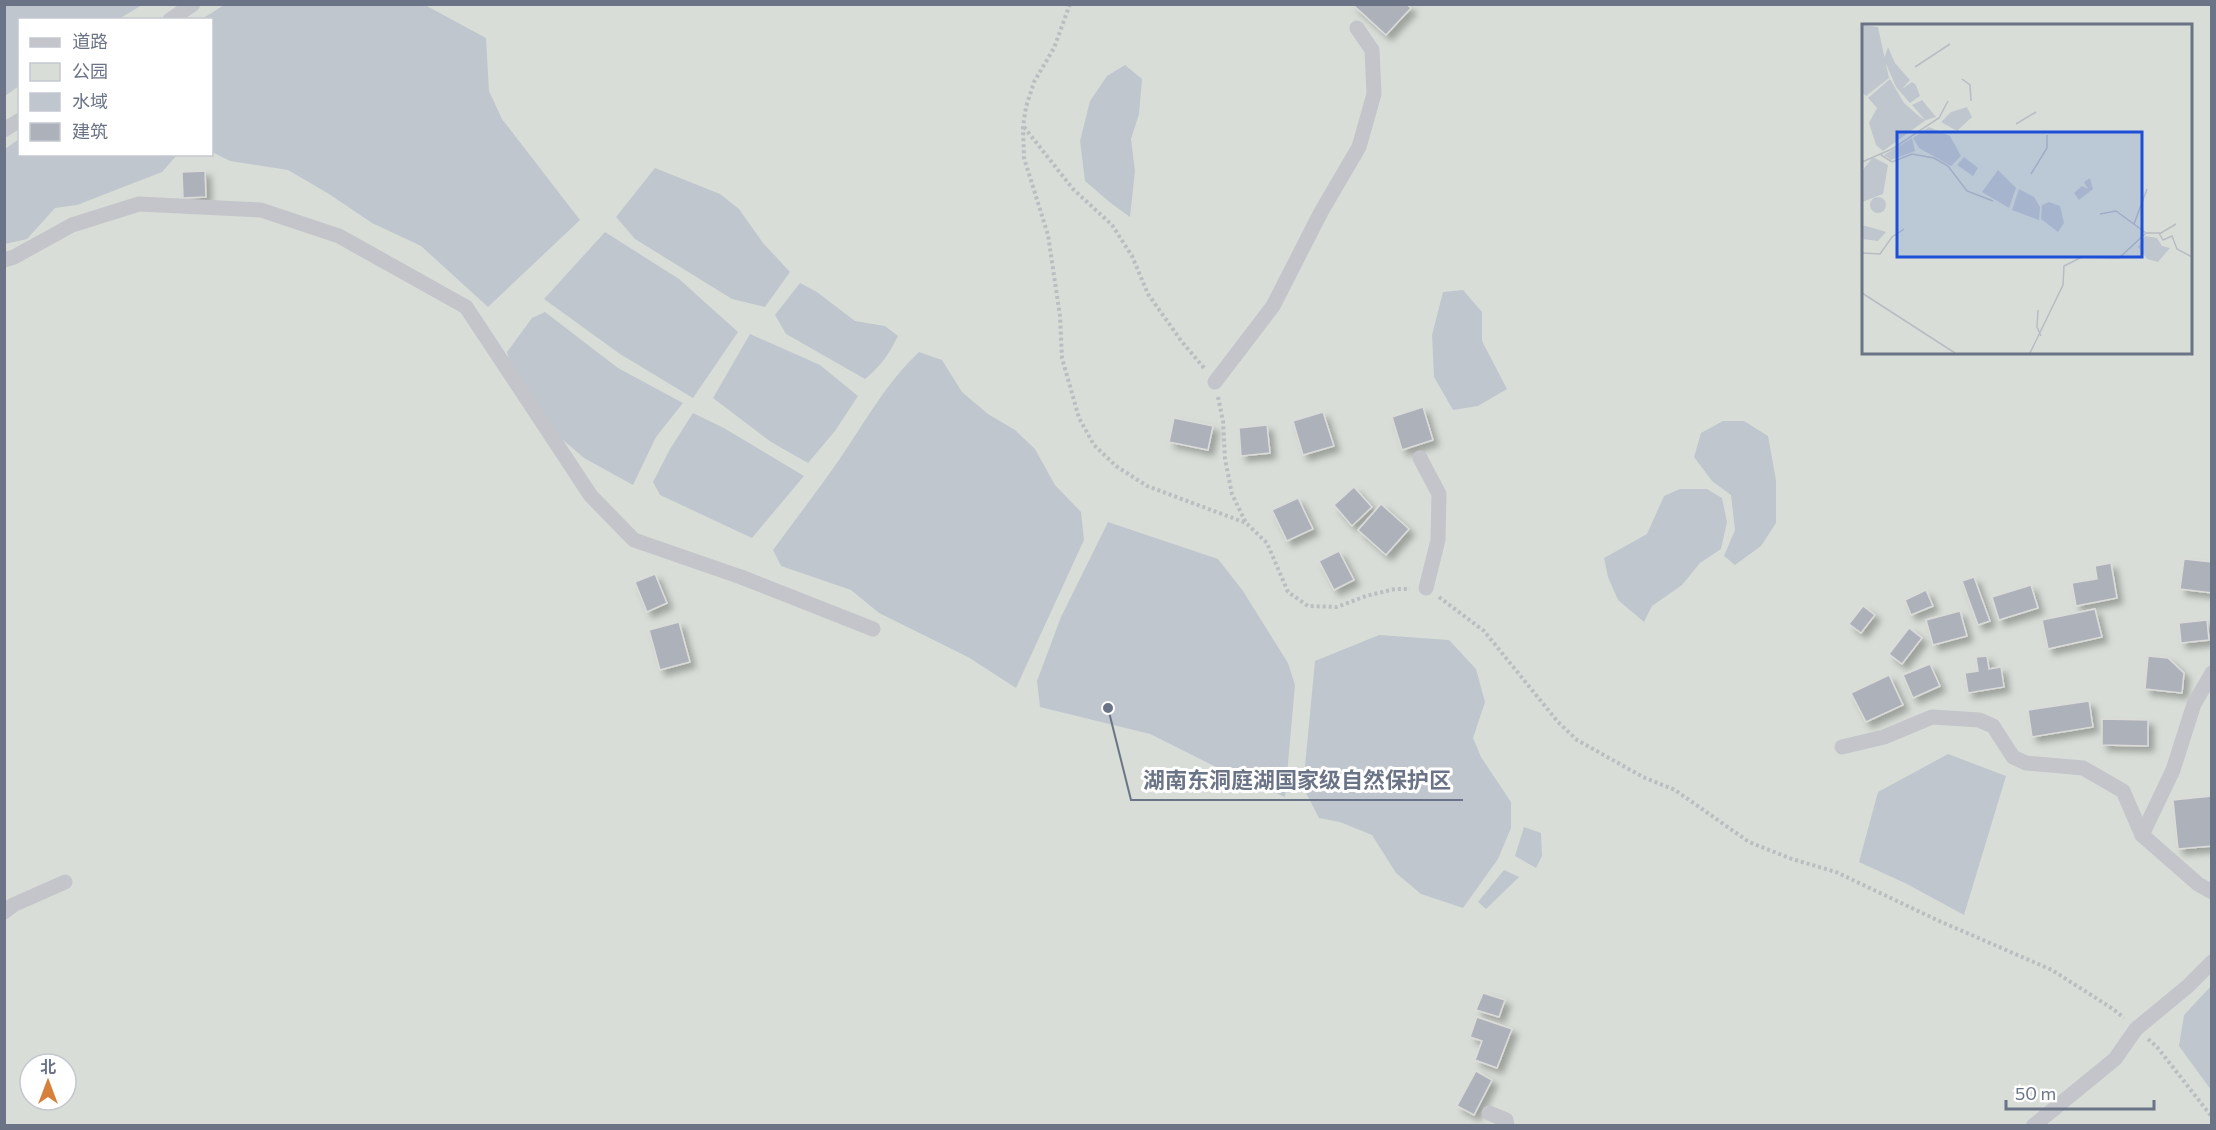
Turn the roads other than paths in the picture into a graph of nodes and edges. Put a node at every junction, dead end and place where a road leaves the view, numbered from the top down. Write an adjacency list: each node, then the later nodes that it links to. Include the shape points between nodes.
1 (193, 4): 2 (street)
2 (173, 18)
3 (1357, 28): 7 (street, via 1372,50 1374,94 1359,147 1273,306)
4 (18, 121): 5 (street)
5 (4, 130)
6 (4, 260): 10 (street, via 72,225 139,204 261,210 339,236 466,307 591,495 634,540)
7 (1215, 382)
8 (1420, 459): 9 (street, via 1439,494 1438,540)
9 (1426, 588)
10 (873, 629)
11 (2211, 674): 13 (street, via 2194,704 2173,770)
12 (1842, 747): 13 (street, via 1884,737 1932,717 1979,720 1993,726 2013,757 2026,763 2083,768 2123,791)
13 (2142, 836): 15 (street)
14 (65, 882): 16 (street)
15 (2211, 892)
16 (4, 912)
17 (2211, 962): 20 (street, via 2136,1029 2115,1059)
18 (1489, 1113): 19 (street, via 1506,1120)
19 (1507, 1125)
20 (2033, 1125)

